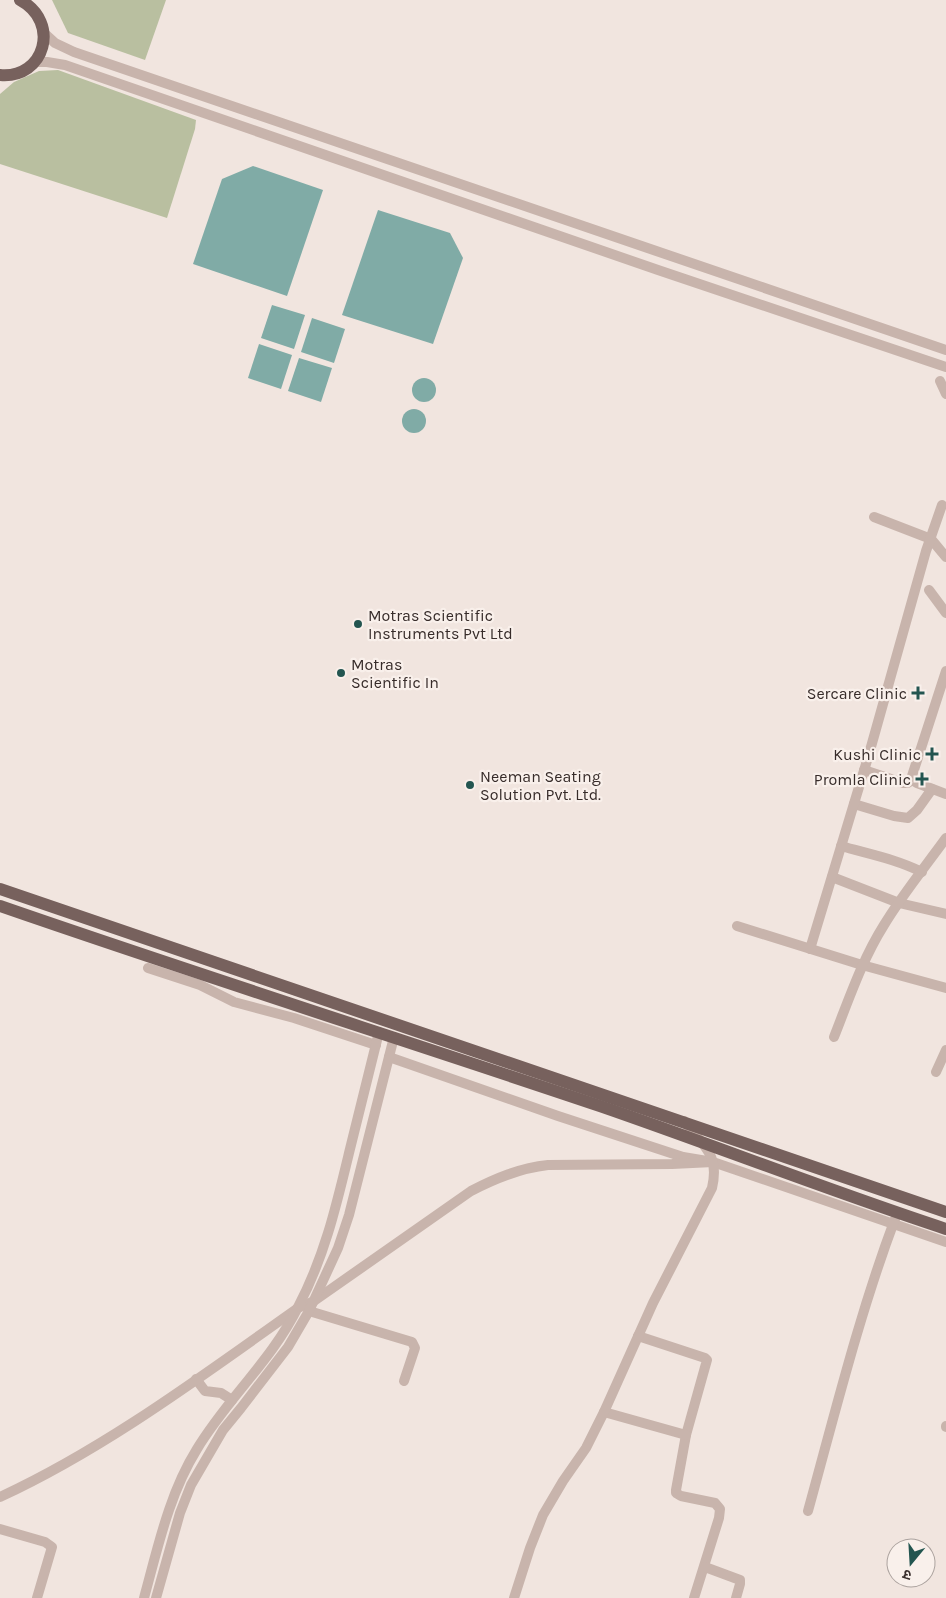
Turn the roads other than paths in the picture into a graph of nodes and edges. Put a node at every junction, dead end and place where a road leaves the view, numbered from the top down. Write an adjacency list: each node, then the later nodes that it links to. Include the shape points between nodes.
1 (26, 2): 2 (main road, via 37,13)
2 (44, 33): 3 (main road, via 42,49); 5 (street, via 55,43 74,52)
3 (35, 62): 4 (main road, via 23,72); 6 (street, via 65,65)
4 (3, 79)
5 (946, 350)
6 (946, 367)
7 (940, 381): 8 (street)
8 (946, 394)
9 (942, 505): 11 (street)
10 (874, 517): 11 (street)
11 (931, 539): 12 (street); 16 (street)
12 (946, 557)
13 (929, 590): 14 (street)
14 (946, 613)
15 (946, 671): 17 (street)
16 (864, 770): 17 (street, via 903,783); 20 (street)
17 (911, 780): 18 (street)
18 (932, 789): 19 (street); 20 (street, via 908,818)
19 (946, 794)
20 (854, 804): 22 (street)
21 (946, 838): 23 (street)
22 (841, 846): 23 (street, via 885,857); 24 (street)
23 (922, 872): 26 (street)
24 (832, 877): 26 (street); 31 (street)
25 (0, 889): 30 (main road)
26 (899, 903): 28 (street); 33 (street)
27 (0, 906): 32 (main road)
28 (946, 914)
29 (737, 926): 31 (street)
30 (162, 944): 32 (main road); 42 (main road)
31 (810, 948): 33 (street)
32 (153, 964): 35 (main road); 38 (street, via 234,1002)
33 (862, 965): 34 (street); 37 (street)
34 (946, 988)
35 (379, 1032): 36 (main road); 38 (street)
36 (394, 1037): 40 (street); 42 (main road)
37 (834, 1037)
38 (376, 1045): 51 (street, via 332,1225)
39 (946, 1050): 41 (street)
40 (389, 1057): 45 (street, via 576,1122 683,1156); 50 (street, via 344,1232)
41 (936, 1072)
42 (657, 1119): 43 (main road); 44 (main road)
43 (684, 1121): 44 (street); 46 (main road)
44 (699, 1141): 45 (street, via 709,1151); 47 (main road)
45 (713, 1162): 47 (street); 50 (street, via 548,1165 495,1178 471,1191); 53 (street, via 714,1176 709,1195)
46 (946, 1212)
47 (895, 1218): 48 (main road); 49 (street); 60 (street, via 867,1295)
48 (946, 1229)
49 (946, 1242)
50 (314, 1301): 51 (street); 52 (street)
51 (298, 1308): 54 (street); 56 (street, via 270,1352)
52 (308, 1312): 55 (street, via 412,1342 414,1348); 65 (street, via 278,1360 223,1430 191,1485)
53 (638, 1336): 57 (street); 58 (street, via 706,1359)
54 (196, 1379): 56 (street, via 205,1391 221,1393); 59 (street, via 106,1439)
55 (404, 1381)
56 (232, 1400): 64 (street, via 197,1448 182,1477 168,1512)
57 (604, 1412): 58 (street); 66 (street, via 586,1448 543,1515)
58 (686, 1435): 62 (street, via 676,1494 715,1503 720,1509)
59 (0, 1497)
60 (808, 1511)
61 (0, 1529): 63 (street, via 52,1547)
62 (705, 1567): 67 (street); 68 (street, via 740,1580)
63 (37, 1598)
64 (144, 1598)
65 (156, 1598)
66 (514, 1598)
67 (694, 1598)
68 (736, 1598)

